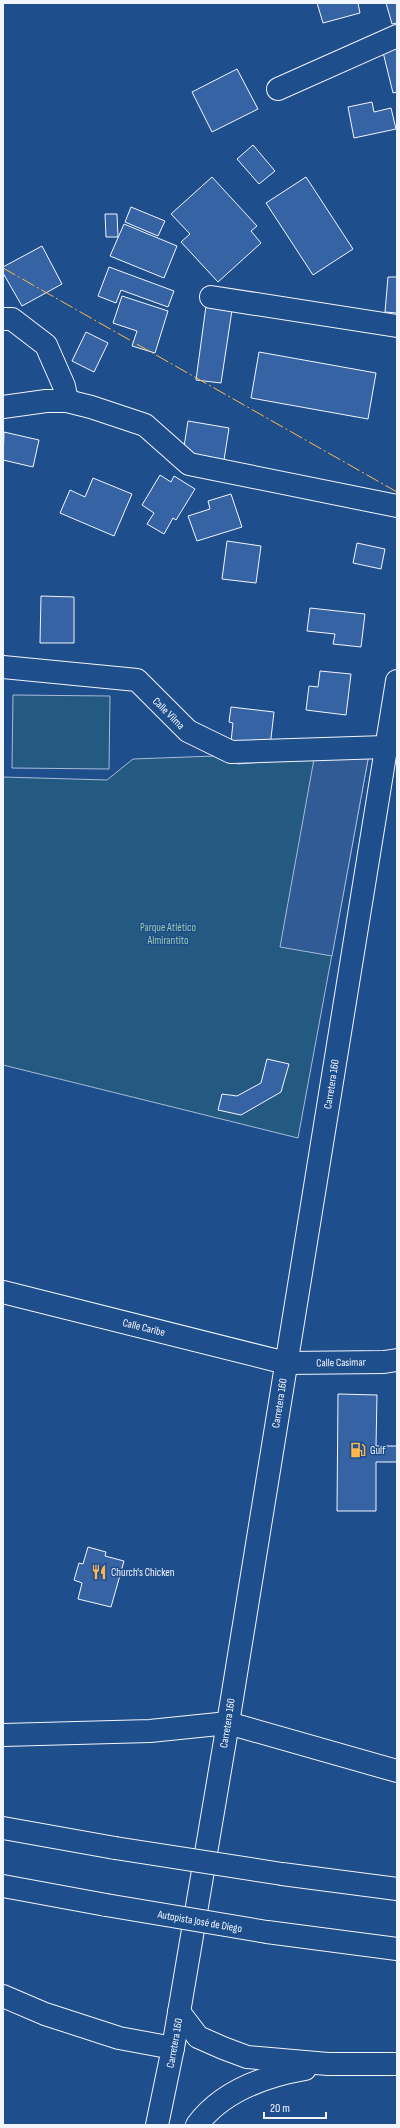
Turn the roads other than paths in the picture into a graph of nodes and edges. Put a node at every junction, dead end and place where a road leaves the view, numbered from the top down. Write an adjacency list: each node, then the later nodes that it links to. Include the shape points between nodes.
1 (397, 36): 2 (main road)
2 (278, 89)
3 (211, 298): 5 (main road)
4 (3, 319): 6 (main road, via 12,319 46,346 64,386)
5 (397, 326)
6 (67, 401): 7 (main road, via 38,401); 8 (main road, via 145,425 189,464)
7 (3, 407)
8 (397, 506)
9 (3, 668): 11 (main road, Calle Vilma, via 136,680 188,731 231,752)
10 (397, 681): 11 (main road, Carretera 160)
11 (385, 747): 14 (main road, Carretera 160)
12 (3, 1292): 14 (main road, Calle Caribe)
13 (397, 1360): 14 (main road, Calle Casimar)
14 (286, 1363): 15 (main road, Carretera 160)
15 (228, 1723): 16 (main road, via 150,1731); 17 (main road); 23 (main road, Carretera 160)
16 (3, 1735)
17 (397, 1771)
18 (3, 1828): 20 (main road, bridge, via 282,1874)
19 (3, 1886): 21 (main road, Autopista José de Diego, bridge, via 267,1932)
20 (397, 1889)
21 (397, 1949)
22 (3, 1996): 24 (main road, via 46,2014 119,2038)
23 (179, 2012): 24 (main road, Carretera 160); 25 (main road, via 198,2037 247,2057)
24 (173, 2048): 27 (main road, Carretera 160)
25 (328, 2064): 26 (main road); 28 (main road, via 286,2072 236,2091 205,2114)
26 (397, 2064)
27 (157, 2125)
28 (197, 2125)

